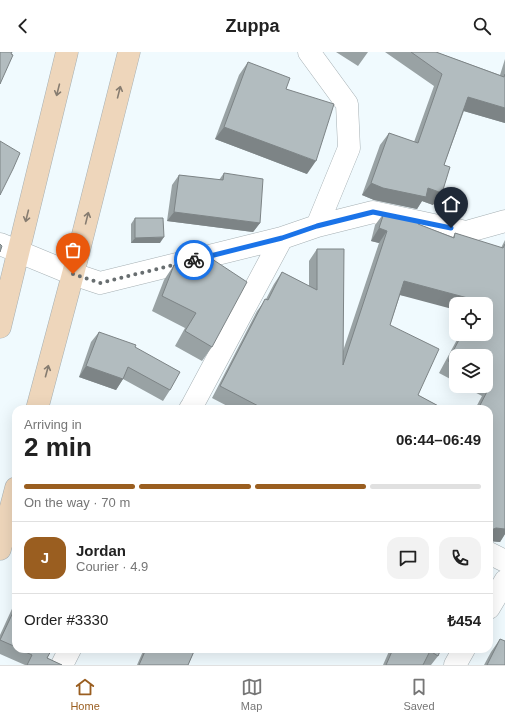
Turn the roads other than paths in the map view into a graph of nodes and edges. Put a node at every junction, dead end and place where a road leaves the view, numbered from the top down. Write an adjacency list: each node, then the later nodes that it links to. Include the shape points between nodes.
1 (67, 52): 7 (main road, one-way to 7)
2 (129, 52): 8 (main road, one-way to 2)
3 (309, 52): 5 (street, via 347,104 349,148)
4 (505, 221): 5 (street, via 466,232 373,212)
5 (317, 226): 6 (street)
6 (282, 238): 8 (street, via 100,283); 11 (street)
7 (9, 248): 8 (street); 9 (main road)
8 (73, 274): 10 (main road, one-way to 8)
9 (0, 327)
10 (38, 405)
11 (195, 405)
12 (12, 503): 13 (main road)
13 (0, 549)
14 (493, 555): 15 (street)
15 (505, 561)
16 (505, 581): 17 (street)
17 (493, 601)
18 (68, 653): 20 (street)
19 (462, 653): 21 (street)
20 (62, 665)
21 (455, 665)

